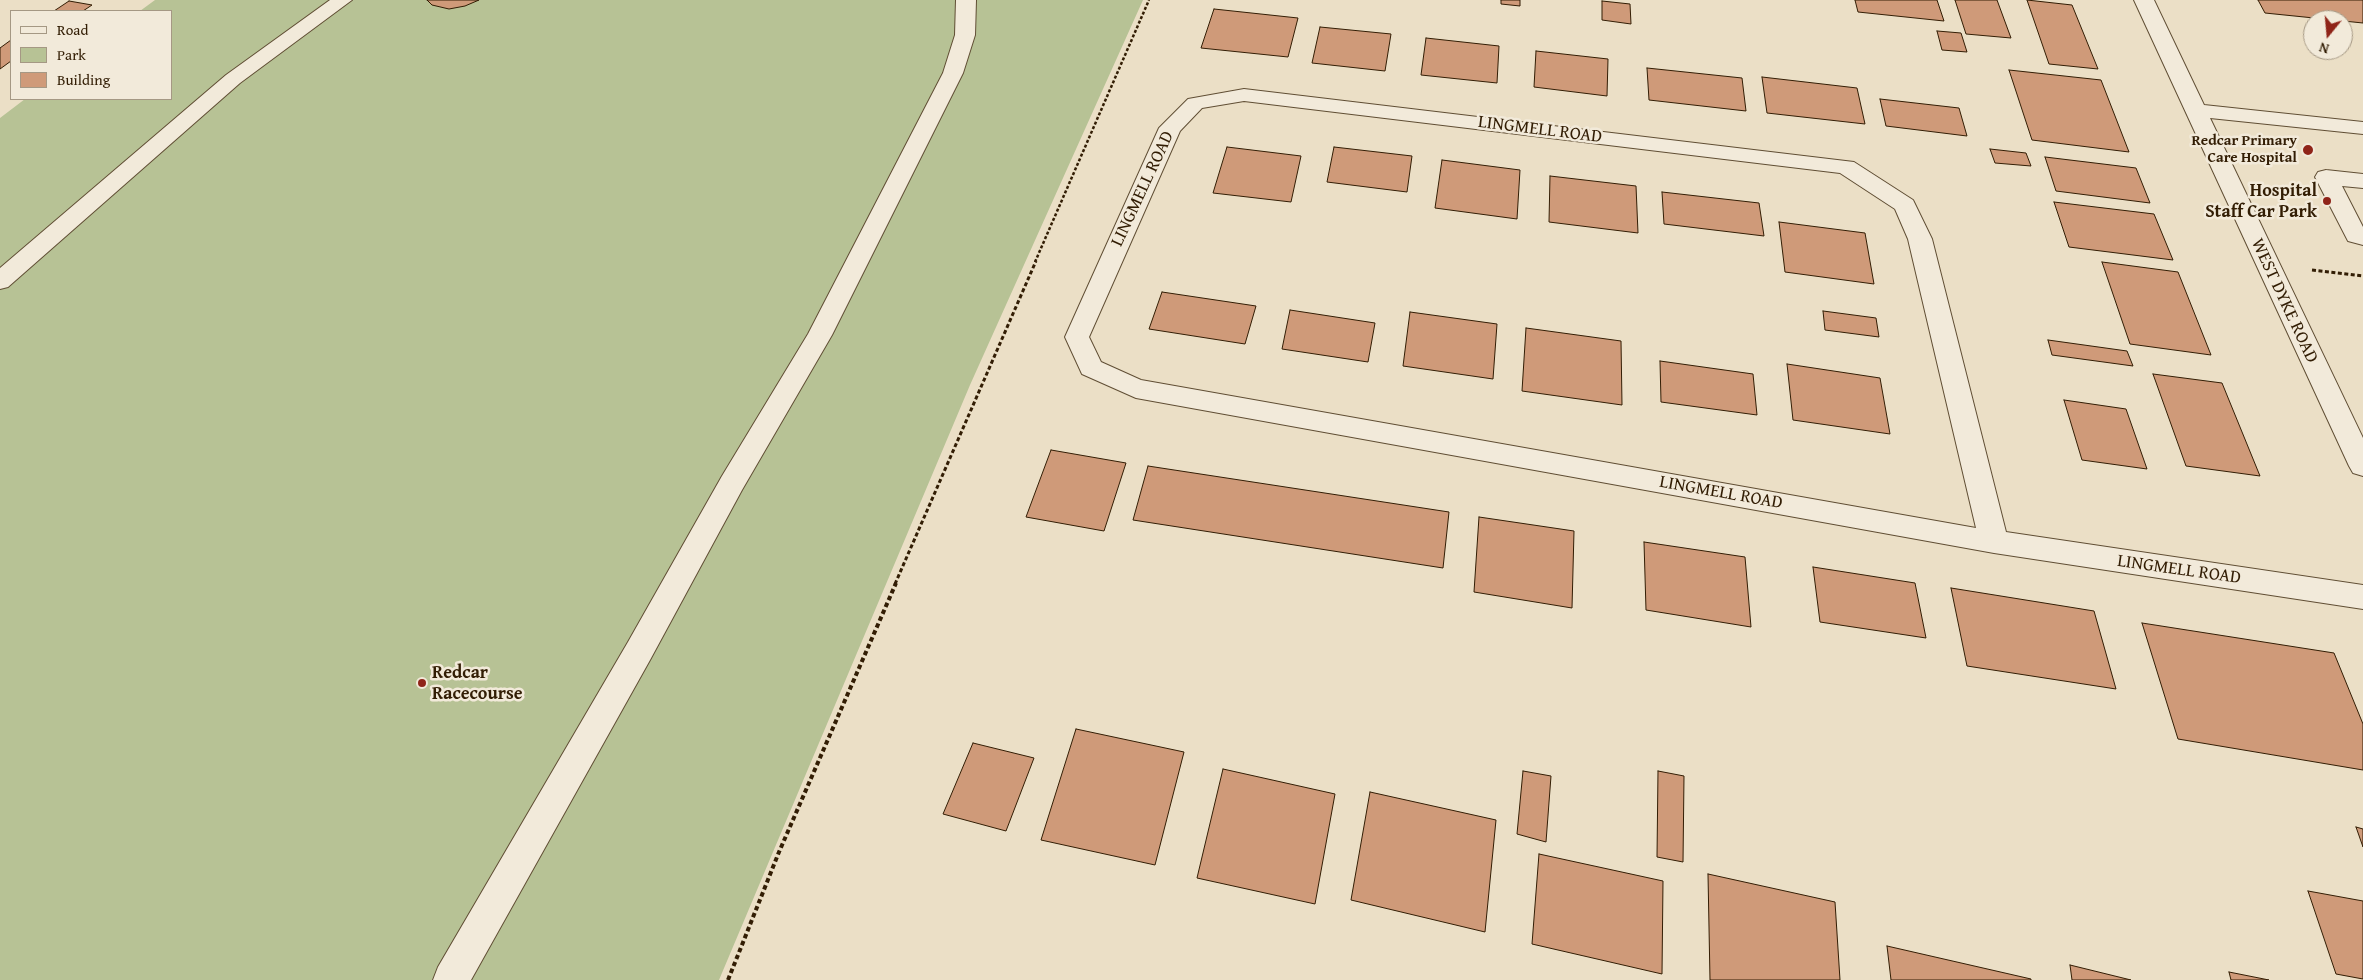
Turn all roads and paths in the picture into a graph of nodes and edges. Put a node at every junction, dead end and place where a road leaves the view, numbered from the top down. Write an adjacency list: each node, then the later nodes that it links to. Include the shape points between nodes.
1 (342, 0): 9 (street, via 233,79)
2 (966, 0): 13 (street, via 965,35 953,73 820,334 732,483)
3 (1149, 0): 14 (path, via 787,834)
4 (2144, 0): 5 (street, WEST DYKE ROAD)
5 (2195, 110): 6 (street); 10 (street, WEST DYKE ROAD)
6 (2363, 128)
7 (2363, 181): 8 (street, via 2326,177 2356,236)
8 (2363, 237)
9 (0, 281)
10 (2363, 466)
11 (1994, 542): 11 (street, LINGMELL ROAD, via 1920,239 1904,205 1846,167 1244,95 1195,103 1170,128 1077,337 1091,368 1136,389); 12 (street, LINGMELL ROAD)
12 (2363, 597)
13 (451, 980)
14 (728, 980)

